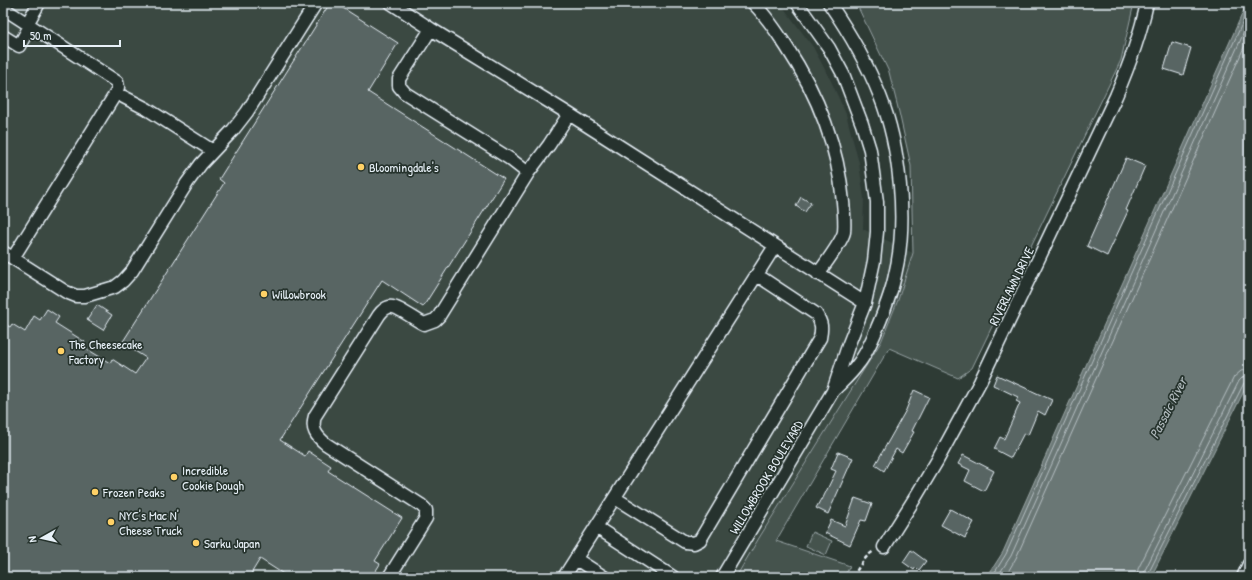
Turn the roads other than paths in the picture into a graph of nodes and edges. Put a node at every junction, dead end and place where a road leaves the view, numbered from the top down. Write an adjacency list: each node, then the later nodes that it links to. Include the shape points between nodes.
1 (39, 3): 9 (street)
2 (316, 3): 14 (street, via 247,112)
3 (391, 3): 10 (street)
4 (753, 3): 18 (street, via 778,34 798,65 831,138 840,177 844,234)
5 (829, 3): 21 (street, WILLOWBROOK BOULEVARD, via 870,71 888,118 896,154 901,215 896,274 887,302 859,364)
6 (1147, 3): 24 (street, RIVERLAWN DRIVE, via 1142,27 1116,96 980,382 937,461)
7 (801, 4): 20 (street, WILLOWBROOK BOULEVARD, via 843,74 870,150 877,202 877,232)
8 (3, 8): 9 (street)
9 (28, 25): 11 (street, via 19,46); 12 (street, via 117,82)
10 (431, 29): 13 (street); 15 (street, via 399,80 399,86 404,93 510,159)
11 (3, 36)
12 (116, 93): 14 (street, via 147,109); 17 (street)
13 (568, 114): 15 (street); 16 (street)
14 (213, 151): 17 (street, via 179,194 132,270 114,287 85,296 76,296)
15 (528, 173): 27 (street, via 439,316 424,324 396,307 384,309 315,416 314,432 326,444 426,510 426,518)
16 (775, 246): 18 (street); 19 (street)
17 (8, 255)
18 (818, 274): 20 (street)
19 (757, 275): 22 (street); 22 (street, via 816,314 821,321 822,329 820,338 700,540 694,543 685,542)
20 (865, 303): 21 (street, WILLOWBROOK BOULEVARD)
21 (833, 391): 31 (street, WILLOWBROOK BOULEVARD)
22 (615, 498): 23 (street)
23 (596, 527): 25 (street); 30 (street)
24 (884, 547)
25 (576, 559): 28 (street); 29 (street)
26 (1249, 564): 32 (street)
27 (388, 577)
28 (564, 577)
29 (604, 577)
30 (673, 577)
31 (722, 577)
32 (1244, 577)

